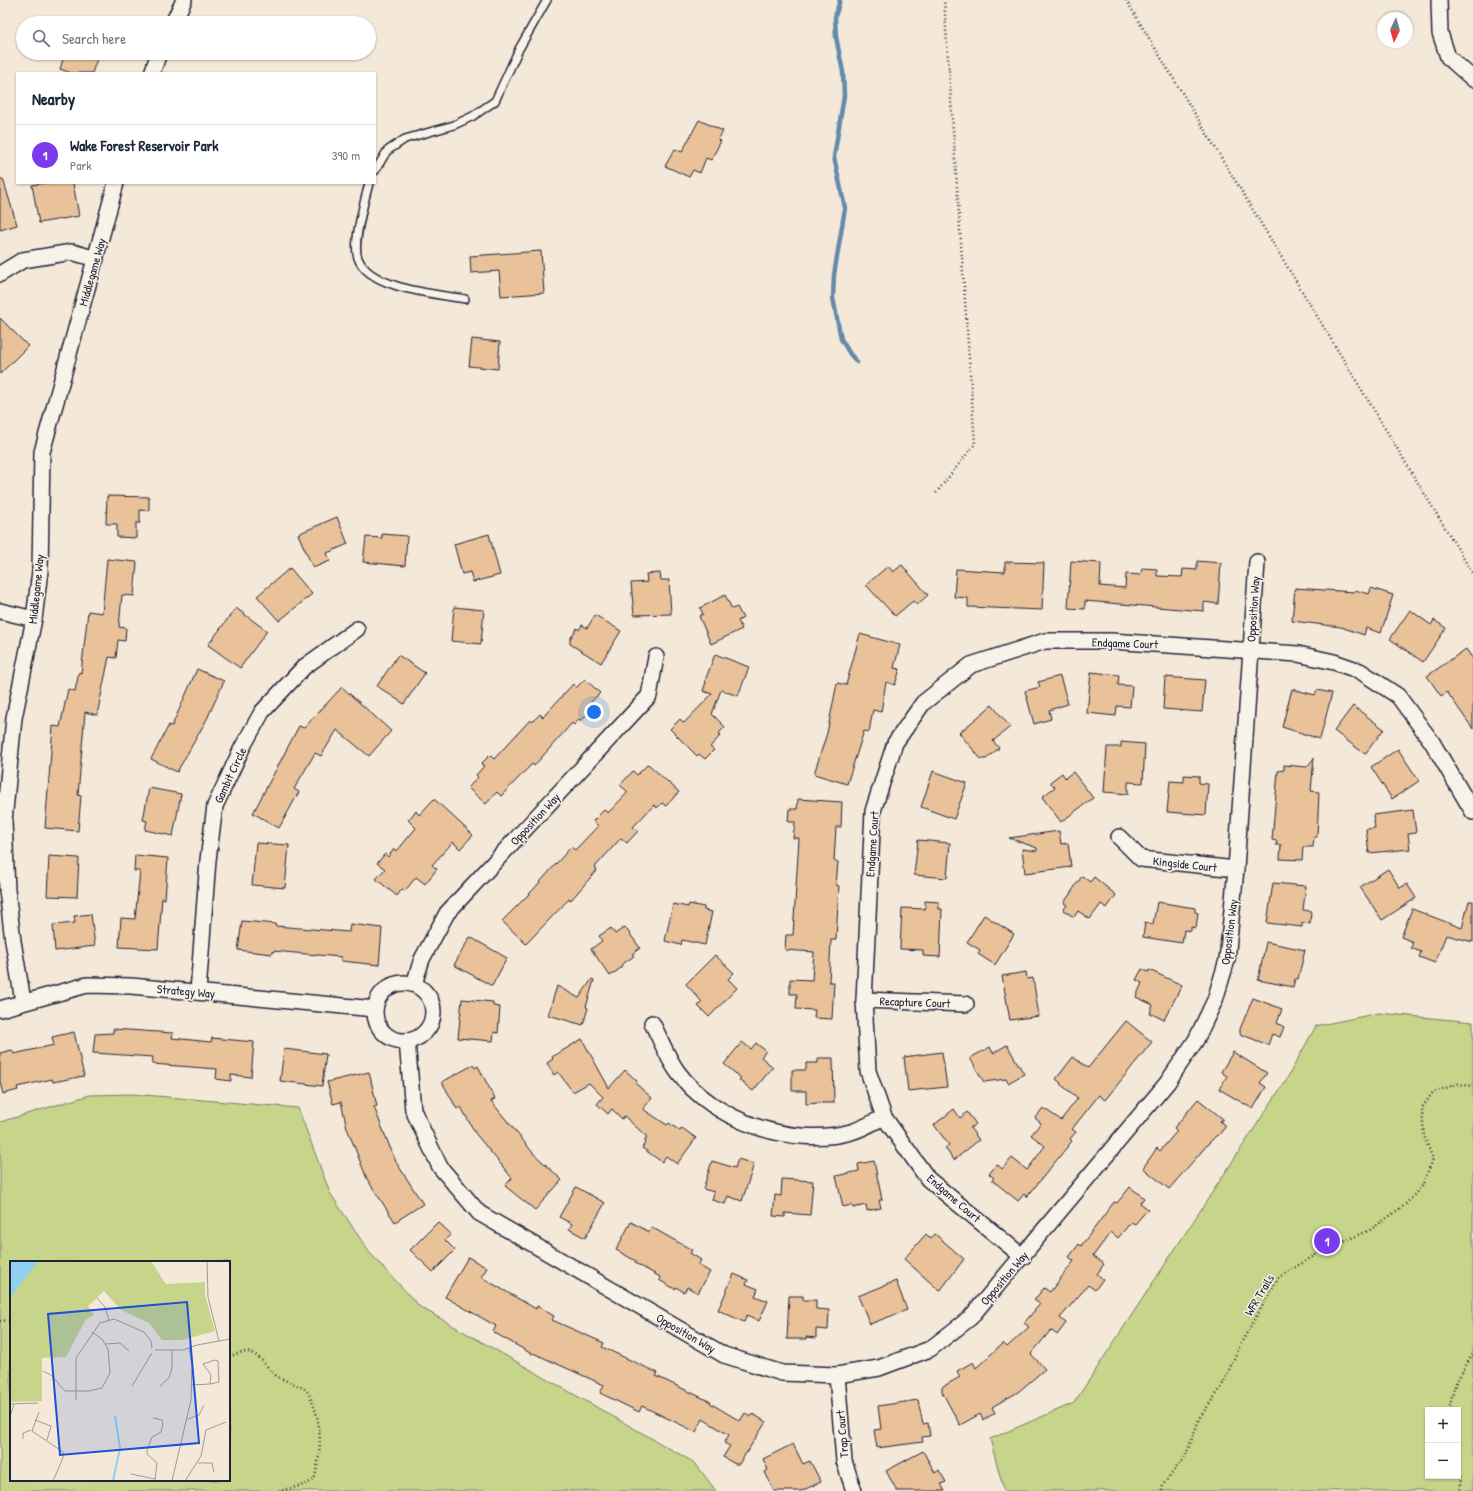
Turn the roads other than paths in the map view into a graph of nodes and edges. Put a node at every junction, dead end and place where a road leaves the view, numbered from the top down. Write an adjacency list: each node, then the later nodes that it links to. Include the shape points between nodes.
1 (184, 0): 4 (street)
2 (547, 0): 8 (lane, via 519,49 495,101 454,125 405,139 387,151)
3 (1440, 0): 7 (street, via 1440,33 1448,57)
4 (176, 16)
5 (157, 60): 6 (street)
6 (152, 72)
7 (1473, 78)
8 (376, 169)
9 (116, 184): 11 (street, Middlegame Way)
10 (370, 184): 13 (lane, via 357,240 357,258 368,273 404,289)
11 (96, 259): 12 (street, via 72,252 23,260); 16 (street, Middlegame Way, via 42,452 40,571)
12 (0, 274)
13 (466, 299)
14 (1257, 562): 18 (street, Opposition Way)
15 (0, 611): 16 (street)
16 (34, 619): 26 (street, Middlegame Way, via 14,718 4,821 7,890)
17 (357, 629): 24 (street, Gambit Circle, via 304,667 262,712 215,806 208,860)
18 (1250, 650): 20 (street, Endgame Court, via 1298,654 1334,662 1360,671 1398,696 1432,742); 22 (street, Opposition Way); 25 (street, Endgame Court, via 1111,641 1045,641 971,665 923,703 895,743 873,811)
19 (656, 657): 23 (street, Opposition Way, via 649,696 447,913 422,959)
20 (1473, 812)
21 (1119, 837): 22 (street, Kingside Court, via 1141,859)
22 (1236, 869): 33 (street, Opposition Way, via 1227,960 1215,1000 1196,1040 1167,1083)
23 (414, 984): 29 (street, via 398,983 390,986 382,992); 31 (street, via 431,998 434,1017 424,1034)
24 (198, 992): 26 (street, Strategy Way, via 87,985); 29 (street, Strategy Way)
25 (864, 1000): 27 (street, Recapture Court); 32 (street, Endgame Court, via 868,1071)
26 (23, 1001): 28 (street, Strategy Way)
27 (966, 1004)
28 (0, 1009)
29 (375, 1009): 31 (street, via 377,1022 384,1033 399,1041)
30 (652, 1023): 32 (street, via 677,1071 702,1098 743,1122 772,1132 816,1136 852,1132)
31 (407, 1041): 34 (street, Opposition Way, via 413,1110 440,1167 479,1213 724,1355 782,1373)
32 (884, 1117): 33 (street, Endgame Court, via 928,1179)
33 (1022, 1256): 34 (street, Opposition Way, via 970,1318 930,1349 879,1368)
34 (837, 1375): 35 (street, Trap Court, via 844,1461)
35 (854, 1491)

